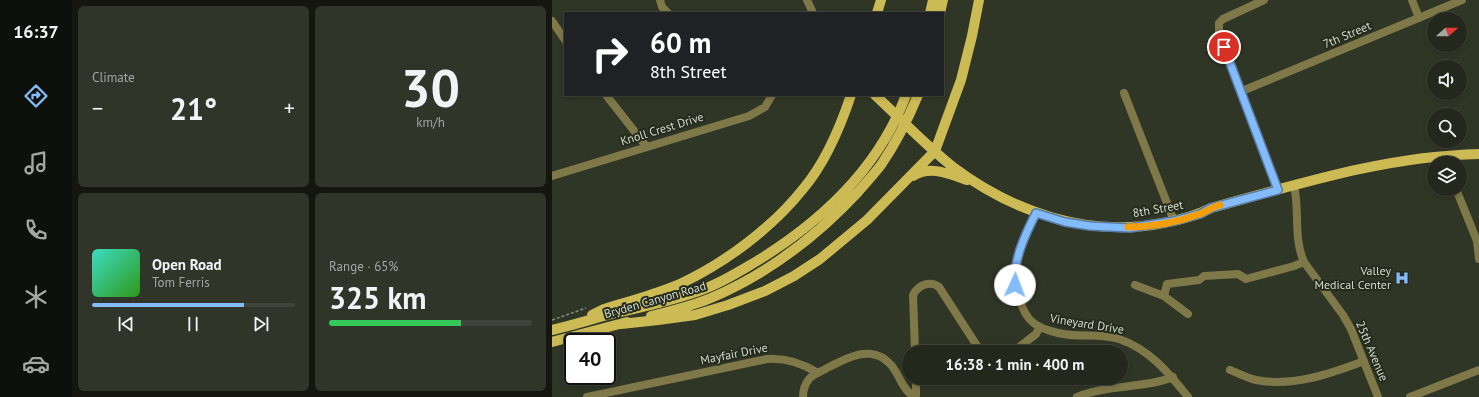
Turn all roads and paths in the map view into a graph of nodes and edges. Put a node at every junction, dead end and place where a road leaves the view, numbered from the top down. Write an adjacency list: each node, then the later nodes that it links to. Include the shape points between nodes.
1 (660, 0): 10 (street)
2 (807, 0): 11 (street)
3 (881, 0): 12 (main road)
4 (933, 0): 13 (main road)
5 (943, 0): 14 (main road)
6 (979, 0): 27 (main road, via 962,80)
7 (1264, 0): 18 (street, via 1219,23 1219,32)
8 (1412, 0): 15 (street)
9 (1462, 0): 15 (street, 7th Street)
10 (667, 12)
11 (812, 12)
12 (877, 12)
13 (930, 12)
14 (940, 12)
15 (1419, 18): 18 (street, 7th Street)
16 (552, 21): 17 (street)
17 (564, 39)
18 (1242, 91): 35 (street)
19 (1124, 93): 38 (street)
20 (607, 96): 26 (street)
21 (771, 96): 26 (street, Knoll Crest Drive, via 765,107 749,116)
22 (851, 96): 47 (main road, via 831,146 804,189 756,236 722,260 680,284 604,309)
23 (876, 96): 27 (main road, 8th Street)
24 (906, 96): 47 (main road, Bryden Canyon Road, via 888,134 856,180 828,209 794,237 706,289)
25 (918, 96): 46 (main road, Bryden Canyon Road, via 910,115 881,165 844,207 800,246 734,287 710,298)
26 (646, 146): 31 (street, Knoll Crest Drive)
27 (936, 151): 32 (main road); 33 (main road, 8th Street)
28 (1479, 154): 29 (main road, 8th Street)
29 (1467, 156)
30 (1427, 158): 34 (main road, 8th Street, via 1362,168)
31 (552, 176)
32 (908, 179): 33 (main road, via 919,172 935,170); 46 (main road, via 868,220 842,242 794,276 765,291 695,315)
33 (978, 184): 37 (main road, 8th Street)
34 (1294, 186): 35 (main road, 8th Street); 40 (street, 25th Avenue, via 1298,211 1297,242)
35 (1278, 190): 38 (main road, 8th Street)
36 (1459, 196): 39 (street, via 1477,241)
37 (1036, 213): 38 (main road, 8th Street, via 1090,226 1139,227); 48 (street, Vineyard Drive, via 1018,256 1015,279 1025,313)
38 (1174, 221)
39 (1479, 258)
40 (1304, 262): 42 (street, via 1246,279 1238,274 1204,276 1199,280 1167,284); 54 (street, 25th Avenue, via 1343,315)
41 (1135, 285): 42 (street)
42 (1164, 296): 44 (street)
43 (587, 308): 45 (path)
44 (1188, 314)
45 (552, 320)
46 (621, 324): 50 (main road, Bryden Canyon Road)
47 (567, 327): 49 (main road, Bryden Canyon Road)
48 (1039, 328): 53 (street, via 1036,334); 58 (street, Vineyard Drive, via 1060,334 1118,339 1144,352)
49 (552, 330)
50 (552, 342)
51 (915, 345): 52 (street, via 913,295 920,286 931,283 939,287)
52 (976, 345)
53 (1022, 345)
54 (1364, 361): 55 (street, via 1308,379 1288,382 1254,380); 67 (street, 25th Avenue)
55 (1230, 370)
56 (1479, 370): 68 (street)
57 (818, 373): 59 (street, via 849,357 864,354 881,357 887,361 894,367); 63 (street, Mayfair Drive, via 794,362 767,359); 64 (street, via 805,385)
58 (1173, 378): 62 (street, via 1153,384 1102,389); 66 (street, Vineyard Drive)
59 (902, 382)
60 (903, 385): 61 (street, via 914,396)
61 (916, 385)
62 (1096, 394): 65 (street)
63 (587, 397)
64 (804, 397)
65 (1077, 397)
66 (1188, 397)
67 (1378, 397)
68 (1410, 397)

